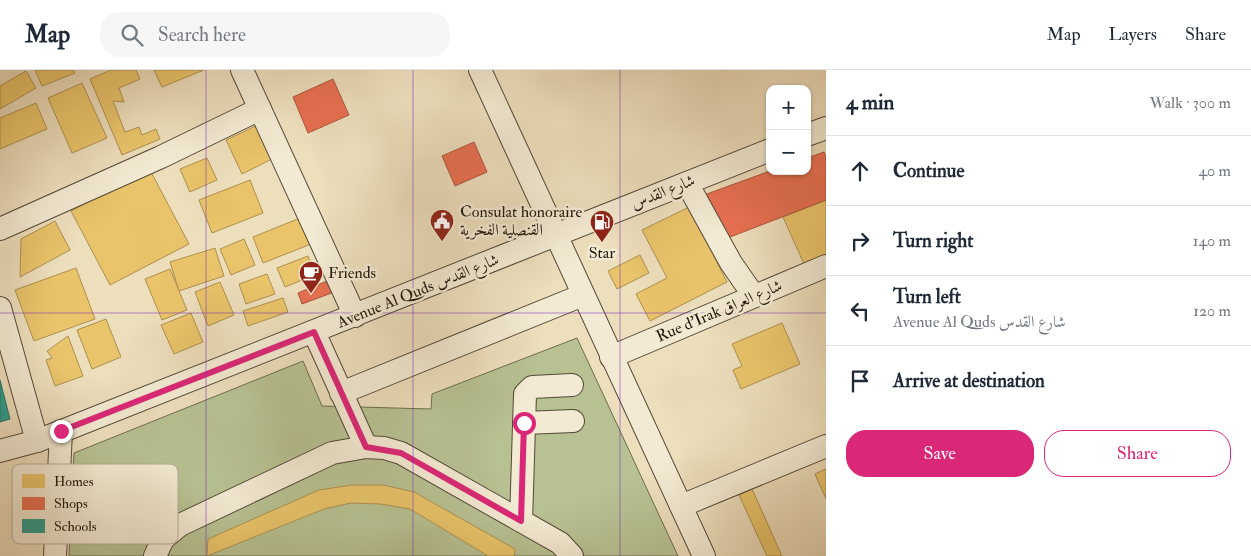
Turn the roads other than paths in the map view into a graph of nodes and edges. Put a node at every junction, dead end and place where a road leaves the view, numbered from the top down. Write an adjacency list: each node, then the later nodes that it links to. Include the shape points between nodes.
1 (242, 70): 3 (street)
2 (480, 70): 9 (street)
3 (260, 109): 8 (street, via 162,157); 14 (street)
4 (826, 128): 5 (street)
5 (811, 134)
6 (766, 152): 7 (street, شارع القدس)
7 (687, 183): 9 (street, شارع القدس); 12 (street, via 731,263)
8 (0, 229)
9 (556, 235): 11 (street); 14 (street, Avenue Al Quds شارع القدس)
10 (826, 266): 12 (street, Rue d'Irak شارع العراق)
11 (583, 295): 16 (street); 18 (street)
12 (754, 296): 16 (street, Rue d'Irak شارع العراق)
13 (0, 308): 22 (street)
14 (355, 316): 15 (street, Avenue Al Quds شارع القدس)
15 (314, 332): 18 (street); 21 (street, Avenue Al Quds شارع القدس)
16 (611, 357): 27 (street)
17 (572, 385): 20 (street, via 529,388 525,394)
18 (341, 393): 24 (street)
19 (573, 421): 20 (street)
20 (524, 423): 28 (street)
21 (61, 431): 22 (street, Avenue Al Quds شارع القدس); 26 (street)
22 (36, 441): 25 (street, Avenue Al Quds شارع القدس)
23 (826, 446): 27 (street)
24 (366, 447): 28 (street, via 401,453); 29 (street, via 332,453)
25 (0, 451)
26 (59, 464)
27 (681, 506): 33 (street)
28 (521, 521): 32 (street, via 560,543)
29 (178, 527)
30 (160, 544): 31 (street)
31 (154, 556)
32 (572, 556)
33 (704, 556)

